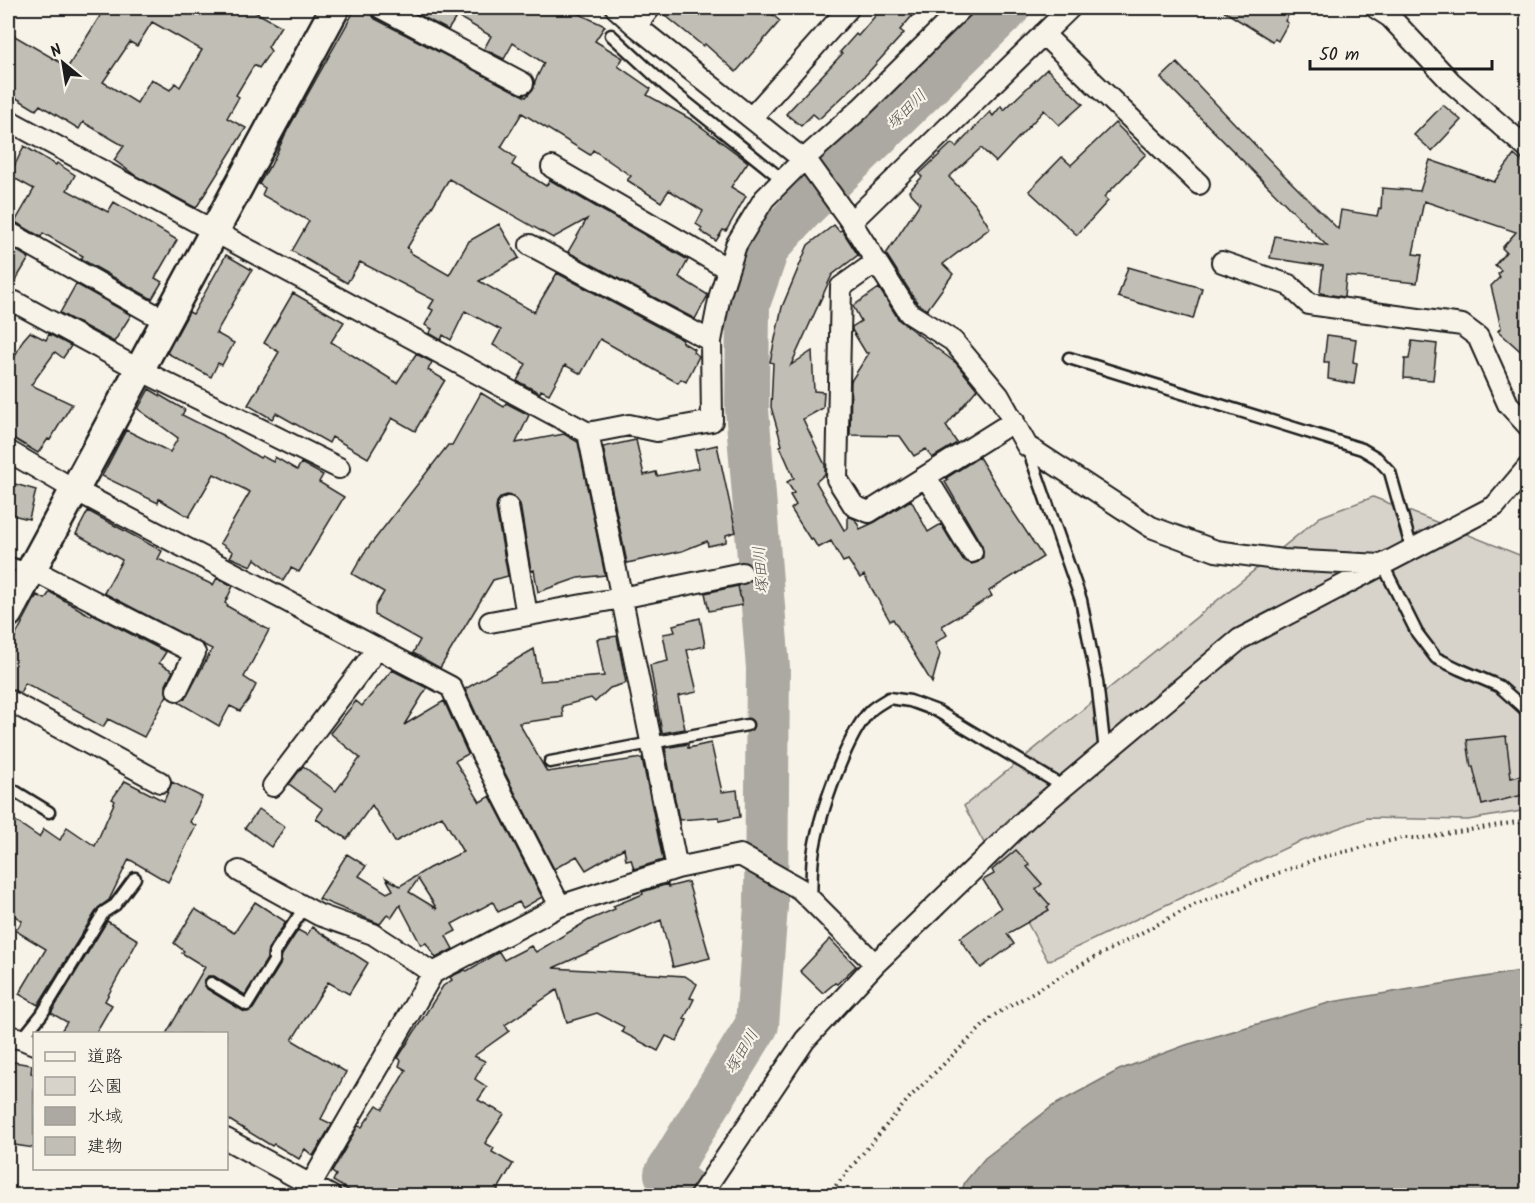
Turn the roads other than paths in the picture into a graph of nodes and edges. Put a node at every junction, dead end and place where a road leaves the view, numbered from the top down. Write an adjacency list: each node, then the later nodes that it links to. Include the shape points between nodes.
1 (335, 8): 22 (street)
2 (381, 8): 12 (street)
3 (616, 8): 9 (street)
4 (650, 8): 9 (street)
5 (849, 8): 13 (street)
6 (962, 8): 16 (street)
7 (1070, 8): 10 (street)
8 (1376, 8): 15 (street)
9 (636, 26): 13 (street)
10 (1043, 34): 19 (street); 20 (street)
11 (611, 35): 18 (lane, via 674,93)
12 (523, 83)
13 (751, 118): 16 (street)
14 (8, 120): 22 (street)
15 (1527, 149)
16 (807, 162): 18 (street); 20 (street)
17 (552, 167): 26 (street)
18 (783, 180): 26 (street, via 764,199 736,245)
19 (1199, 184)
20 (848, 218): 24 (street)
21 (8, 232): 28 (street)
22 (215, 232): 28 (street); 34 (street)
23 (531, 245): 29 (street)
24 (876, 262): 32 (street, via 909,313 953,341 999,396); 39 (street, via 841,287 837,479 854,506 869,512)
25 (1222, 262): 33 (street, via 1289,285 1309,304 1462,326 1478,337 1508,404)
26 (728, 269): 29 (street)
27 (15, 302): 31 (street)
28 (166, 321): 31 (street)
29 (711, 341): 34 (street, via 712,421 657,431 629,425)
30 (1069, 358): 42 (lane, via 1362,449 1390,472)
31 (140, 370): 38 (street); 40 (street)
32 (1014, 421): 35 (street); 39 (street)
33 (1527, 426)
34 (588, 433): 47 (street)
35 (1027, 446): 44 (street, via 1151,527 1216,551 1283,560); 57 (lane, via 1081,600 1097,681)
36 (8, 451): 40 (street)
37 (1527, 467): 42 (street, via 1495,506)
38 (339, 468)
39 (926, 477): 43 (street)
40 (75, 490): 45 (street); 51 (street)
41 (508, 507): 49 (street)
42 (1412, 550): 44 (street)
43 (972, 552)
44 (1383, 565): 54 (lane, via 1417,633 1436,658 1499,686); 57 (street, via 1240,639)
45 (19, 566): 48 (street); 52 (street, via 195,653)
46 (742, 573): 47 (street)
47 (621, 598): 49 (street); 56 (street)
48 (8, 613)
49 (527, 615): 50 (street)
50 (490, 622)
51 (377, 648): 60 (street); 68 (street, via 451,687)
52 (177, 690)
53 (8, 700): 59 (street)
54 (1527, 712)
55 (747, 725): 56 (lane)
56 (651, 743): 58 (lane); 64 (street)
57 (1105, 752): 62 (street)
58 (550, 762)
59 (160, 782)
60 (273, 786)
61 (8, 787): 63 (lane)
62 (1064, 787): 67 (lane, via 937,711 889,698 871,711 858,728 840,764 823,811); 70 (street)
63 (49, 812)
64 (677, 868): 67 (street, via 740,855); 68 (street)
65 (239, 871): 69 (street)
66 (135, 878): 73 (lane, via 115,905 104,912 42,1014)
67 (805, 895): 70 (street)
68 (560, 906): 71 (street)
69 (304, 908): 71 (street, via 373,934); 72 (lane, via 274,953 274,961 247,1005)
70 (875, 964): 77 (street, via 804,1040)
71 (433, 973): 75 (street)
72 (211, 982)
73 (21, 1039)
74 (228, 1140): 75 (street)
75 (311, 1184): 76 (street)
76 (331, 1196)
77 (700, 1196)

